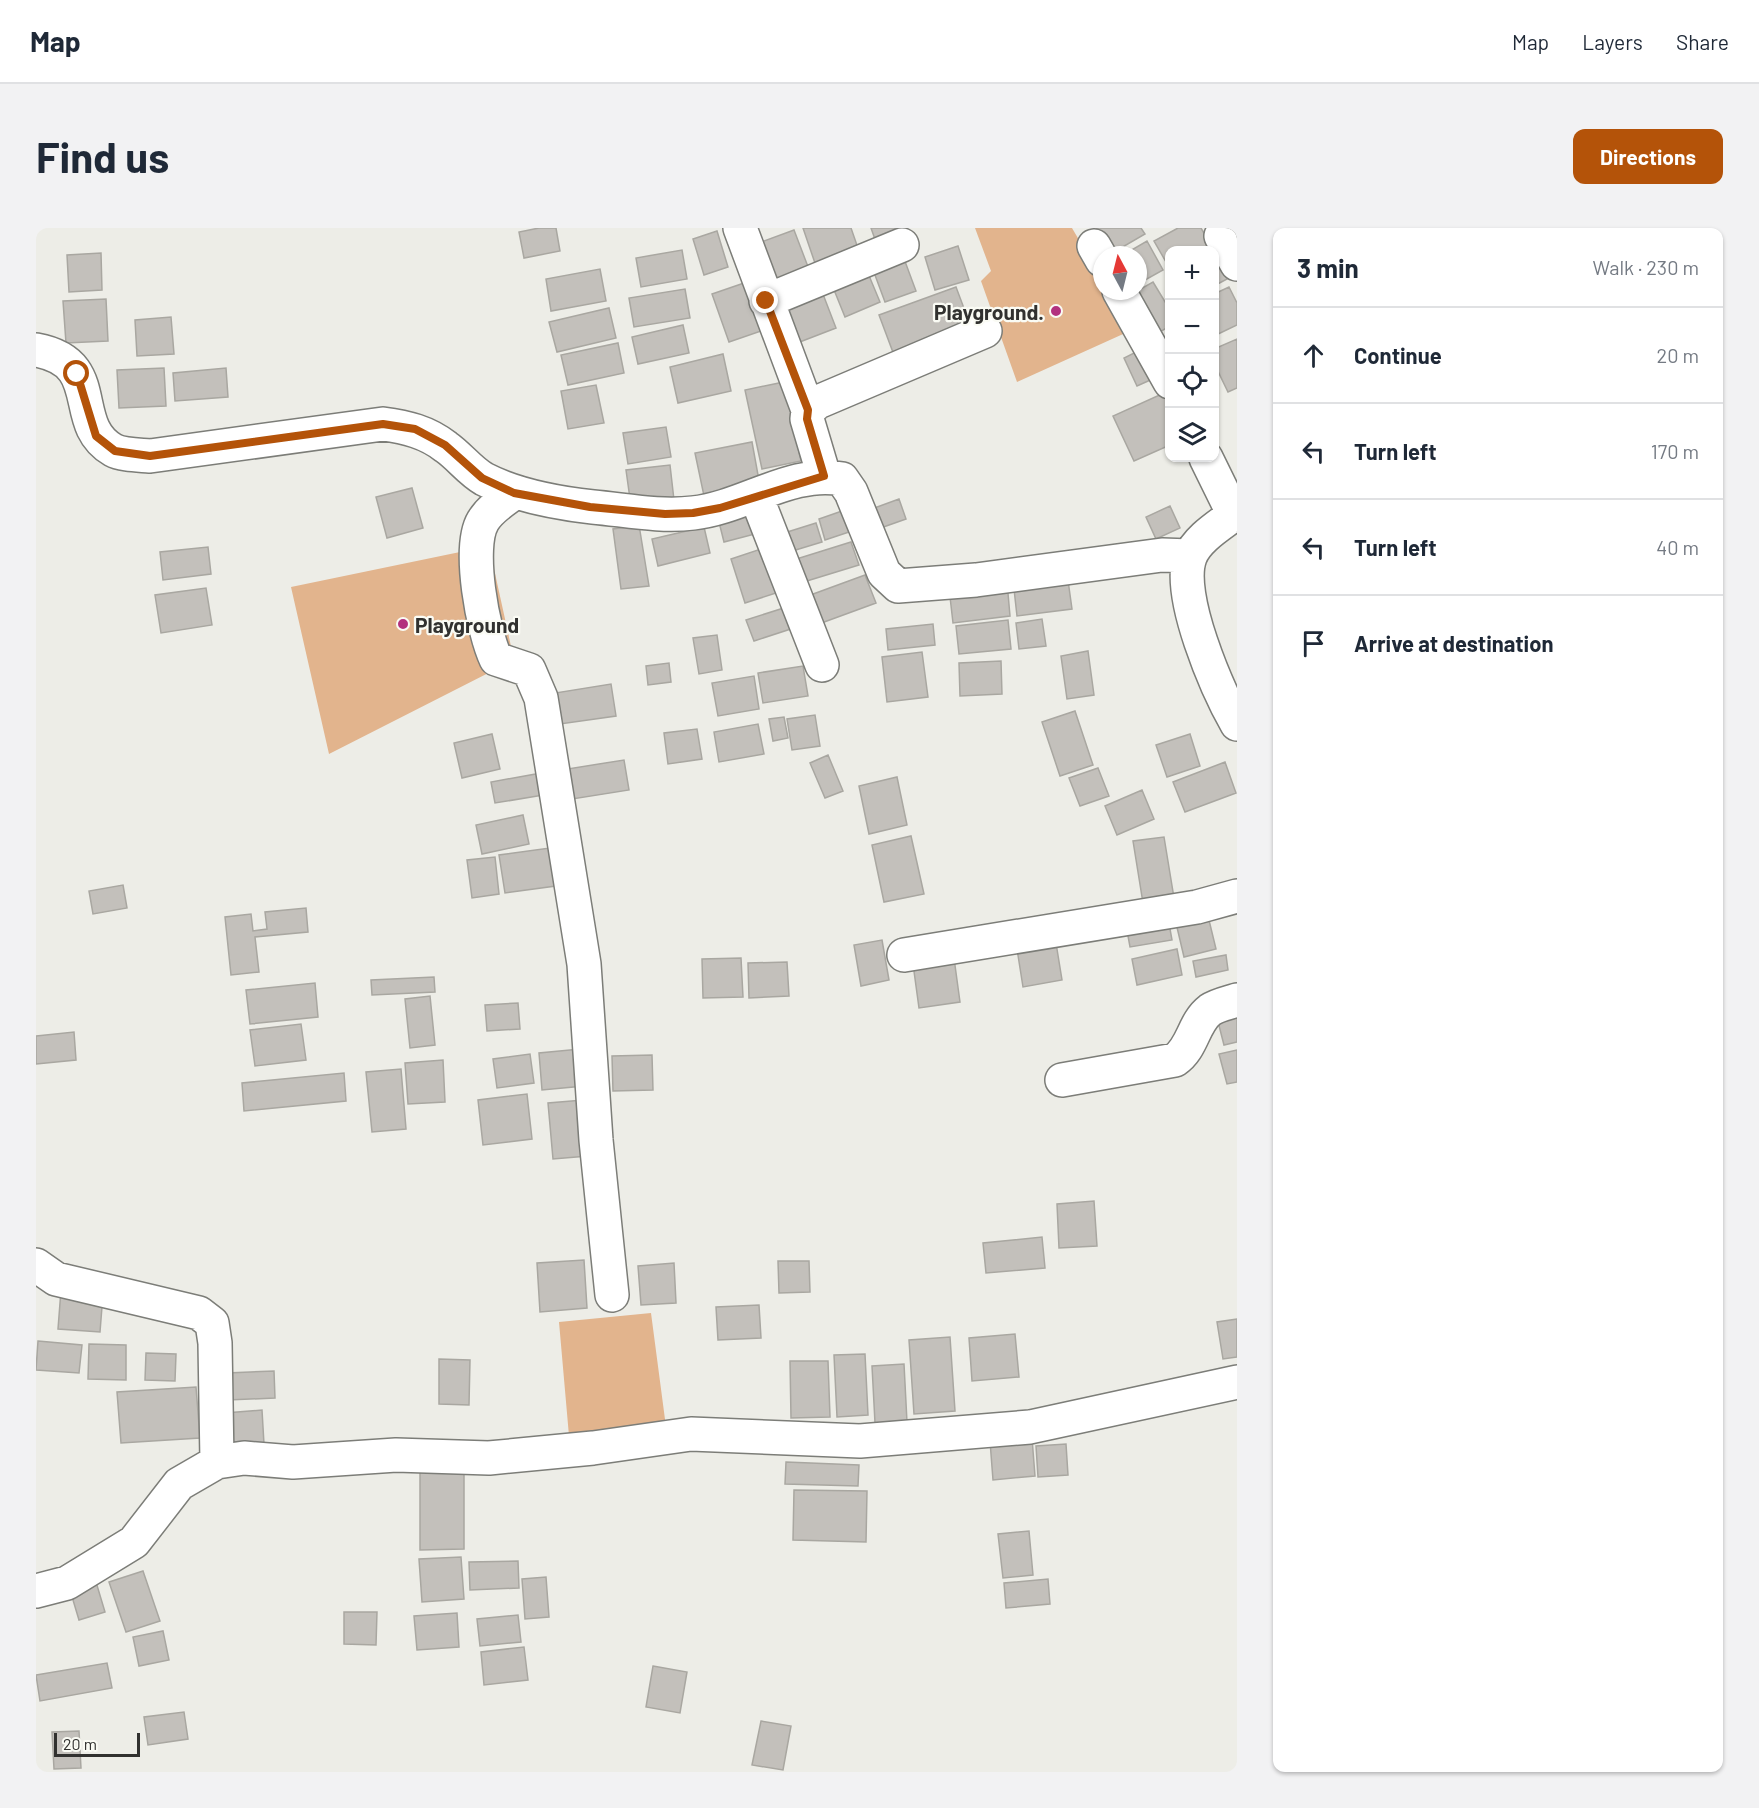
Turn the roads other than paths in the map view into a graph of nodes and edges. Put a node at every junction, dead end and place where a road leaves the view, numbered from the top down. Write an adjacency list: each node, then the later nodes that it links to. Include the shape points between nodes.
1 (740, 228): 6 (street)
2 (1221, 236): 4 (street)
3 (902, 245): 6 (street)
4 (1237, 264)
5 (1124, 300): 9 (street)
6 (766, 301): 10 (street)
7 (986, 331): 10 (street, via 818,402)
8 (36, 350): 13 (street, via 69,361 77,374 96,436 115,451 150,456 383,424 415,429 445,445 482,478)
9 (1165, 373)
10 (808, 410): 12 (street, via 807,419)
11 (1208, 462): 15 (street)
12 (824, 476): 14 (street); 16 (street, via 842,479 851,492 884,573 898,586 1162,555)
13 (514, 493): 14 (street, via 590,507 665,514 720,508); 24 (street, via 482,522 476,544 477,570 488,637 496,659 529,670 541,698 584,964)
14 (756, 496): 17 (street)
15 (1235, 513): 16 (street)
16 (1190, 556): 18 (street, via 1188,587 1201,646)
17 (822, 665)
18 (1237, 724)
19 (1237, 896): 20 (street, via 1197,907)
20 (904, 955)
21 (1237, 1000): 22 (street, via 1205,1014 1185,1053 1175,1060)
22 (1062, 1080)
23 (36, 1265): 26 (street, via 57,1279 199,1313 212,1323)
24 (612, 1295)
25 (1237, 1382): 26 (street, via 1030,1427 860,1441 691,1434 489,1458 396,1455)
26 (217, 1462): 27 (street, via 179,1484 134,1542 68,1583)
27 (36, 1591)

